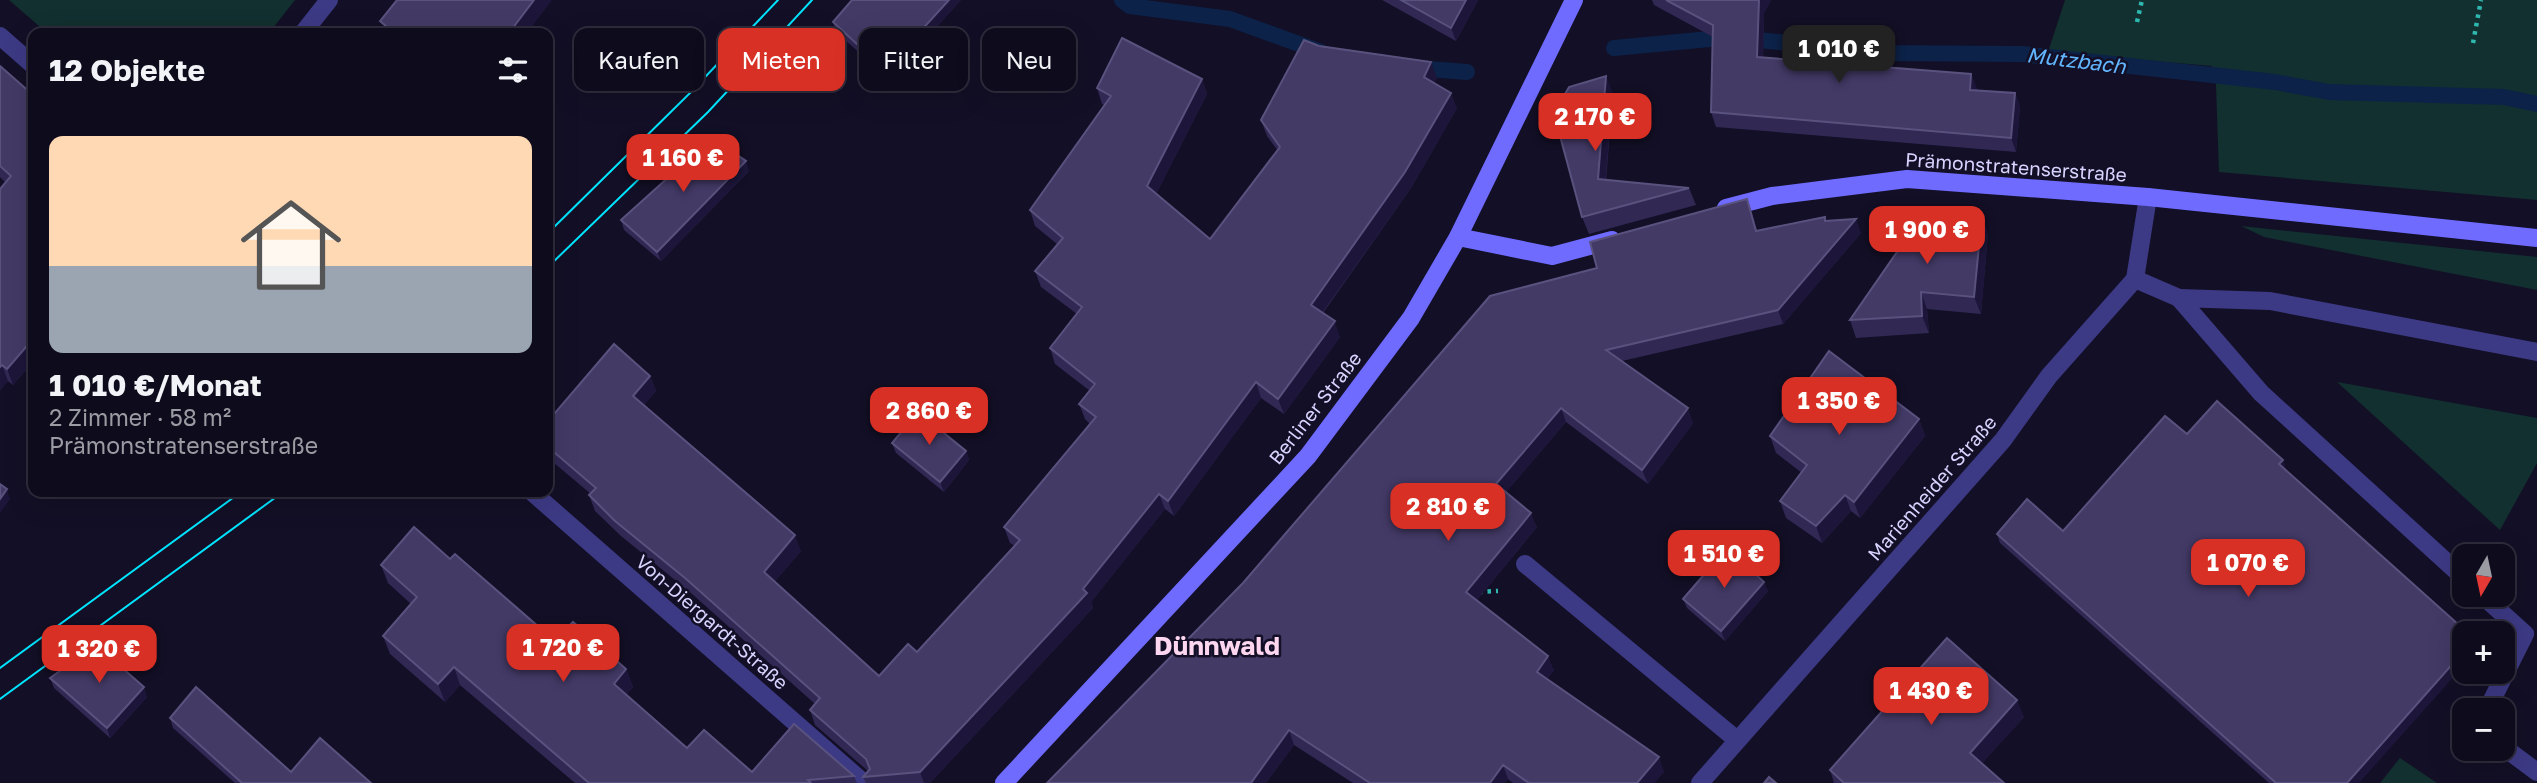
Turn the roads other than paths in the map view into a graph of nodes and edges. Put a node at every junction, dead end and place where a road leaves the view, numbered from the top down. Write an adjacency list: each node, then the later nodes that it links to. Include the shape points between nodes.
1 (329, 0): 3 (street)
2 (1574, 0): 9 (main road, Berliner Straße)
3 (307, 28)
4 (0, 36): 5 (street)
5 (28, 61)
6 (2148, 197): 7 (main road, Prämonstratenserstraße, via 1907,180 1772,196); 10 (main road, Prämonstratenserstraße); 11 (street)
7 (1707, 214)
8 (1630, 235): 9 (main road, via 1552,256)
9 (1458, 237): 23 (main road, Berliner Straße, via 1411,318 1308,456)
10 (2537, 238)
11 (2135, 279): 12 (street); 19 (street, Marienheider Straße, via 2049,376 2003,440)
12 (2179, 298): 13 (street, via 2270,301); 16 (street, via 2261,393)
13 (2537, 352)
14 (538, 497): 22 (street, Von-Diergardt-Straße)
15 (1525, 564): 19 (street)
16 (2452, 567)
17 (2495, 607): 18 (street, via 2525,634)
18 (2493, 698)
19 (1737, 740): 24 (street, Marienheider Straße)
20 (2515, 756): 21 (street)
21 (2537, 772)
22 (864, 783)
23 (1004, 783)
24 (1700, 783)

